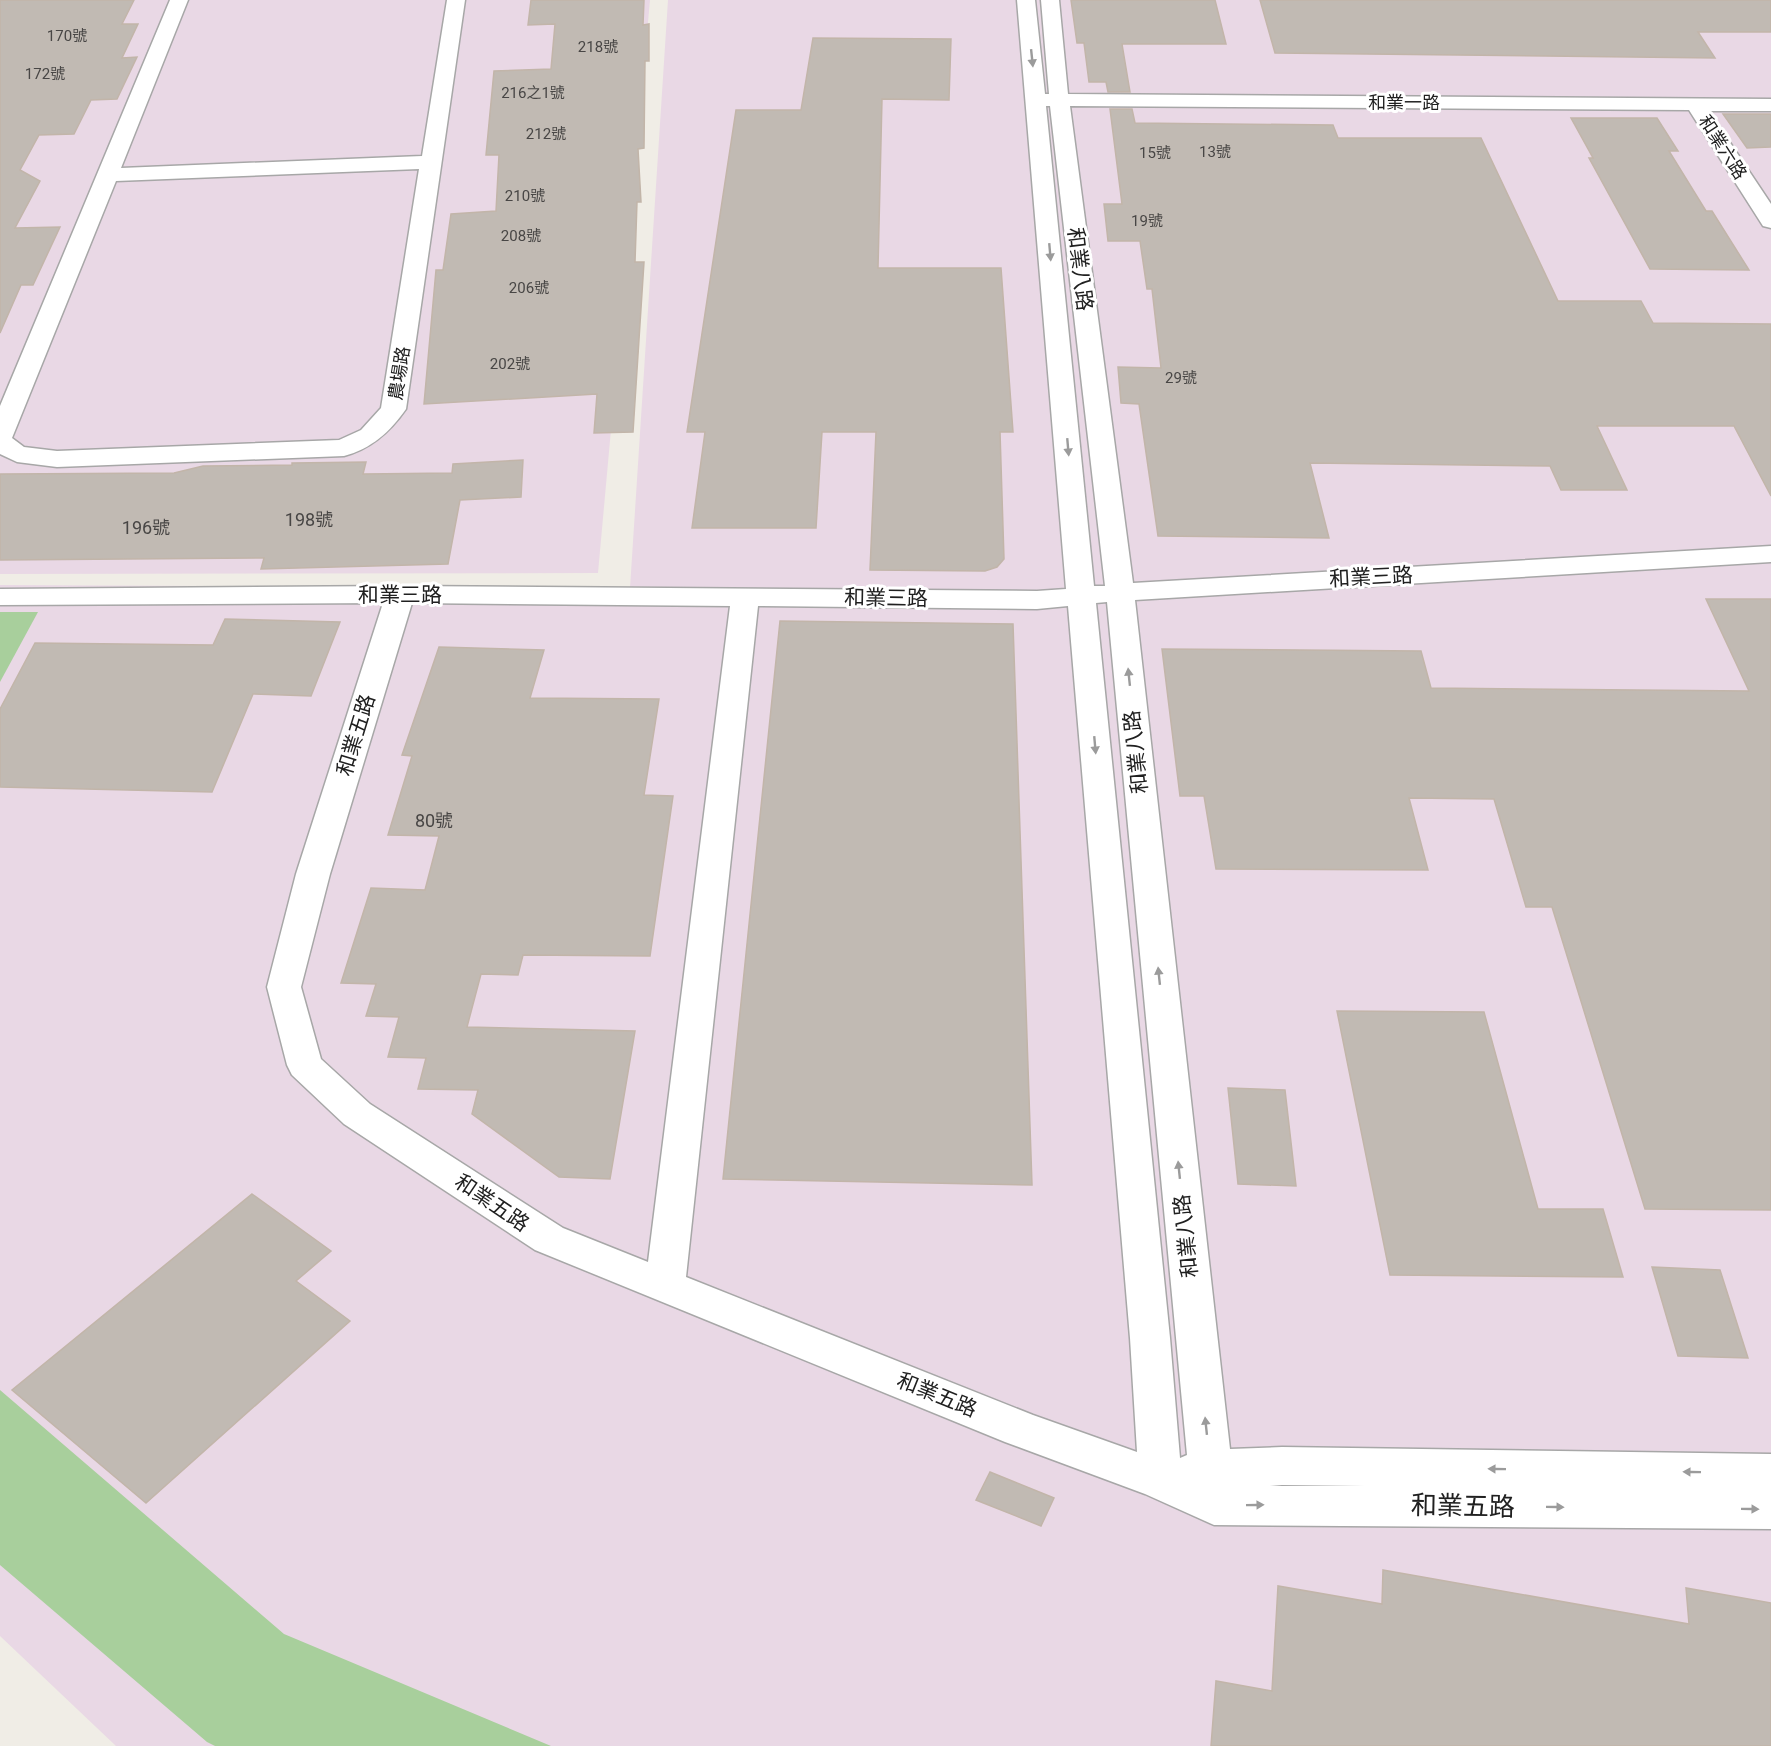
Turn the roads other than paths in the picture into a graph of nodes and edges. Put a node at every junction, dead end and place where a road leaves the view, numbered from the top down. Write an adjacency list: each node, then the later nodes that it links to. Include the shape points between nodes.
1 (179, 0): 9 (street)
2 (456, 0): 8 (street, 農場路)
3 (1026, 0): 5 (street, 和業八路, one-way to 5)
4 (1050, 0): 5 (street, 和業八路)
5 (1048, 100): 6 (street, 和業一路); 14 (street, 和業八路); 18 (street, 和業八路, one-way to 18)
6 (1695, 104): 7 (street, 和業一路); 10 (street, 和業六路)
7 (1771, 105)
8 (431, 162): 9 (street); 12 (street, 農場路, via 393,409 370,435 344,448 57,459 17,454)
9 (107, 175): 11 (street)
10 (1771, 221)
11 (0, 437)
12 (0, 442)
13 (1771, 554): 14 (street, 和業三路)
14 (1120, 593): 18 (street, 和業三路); 22 (street, 和業八路, one-way to 14)
15 (400, 594): 16 (street, 和業三路); 17 (street, 和業三路); 19 (street, 和業五路, via 313,874 284,987 305,1065 357,1114 537,1233)
16 (745, 596): 18 (street, 和業三路, via 1026,600); 19 (street)
17 (0, 597)
18 (1081, 597): 21 (street, 和業八路, one-way to 21)
19 (665, 1284): 21 (street, 和業五路, via 1020,1429)
20 (1771, 1473): 22 (street, 和業五路, one-way to 22, via 1282,1466)
21 (1160, 1480): 22 (street, 和業五路)
22 (1212, 1487): 23 (street, 和業五路, one-way to 23)
23 (1771, 1509)

